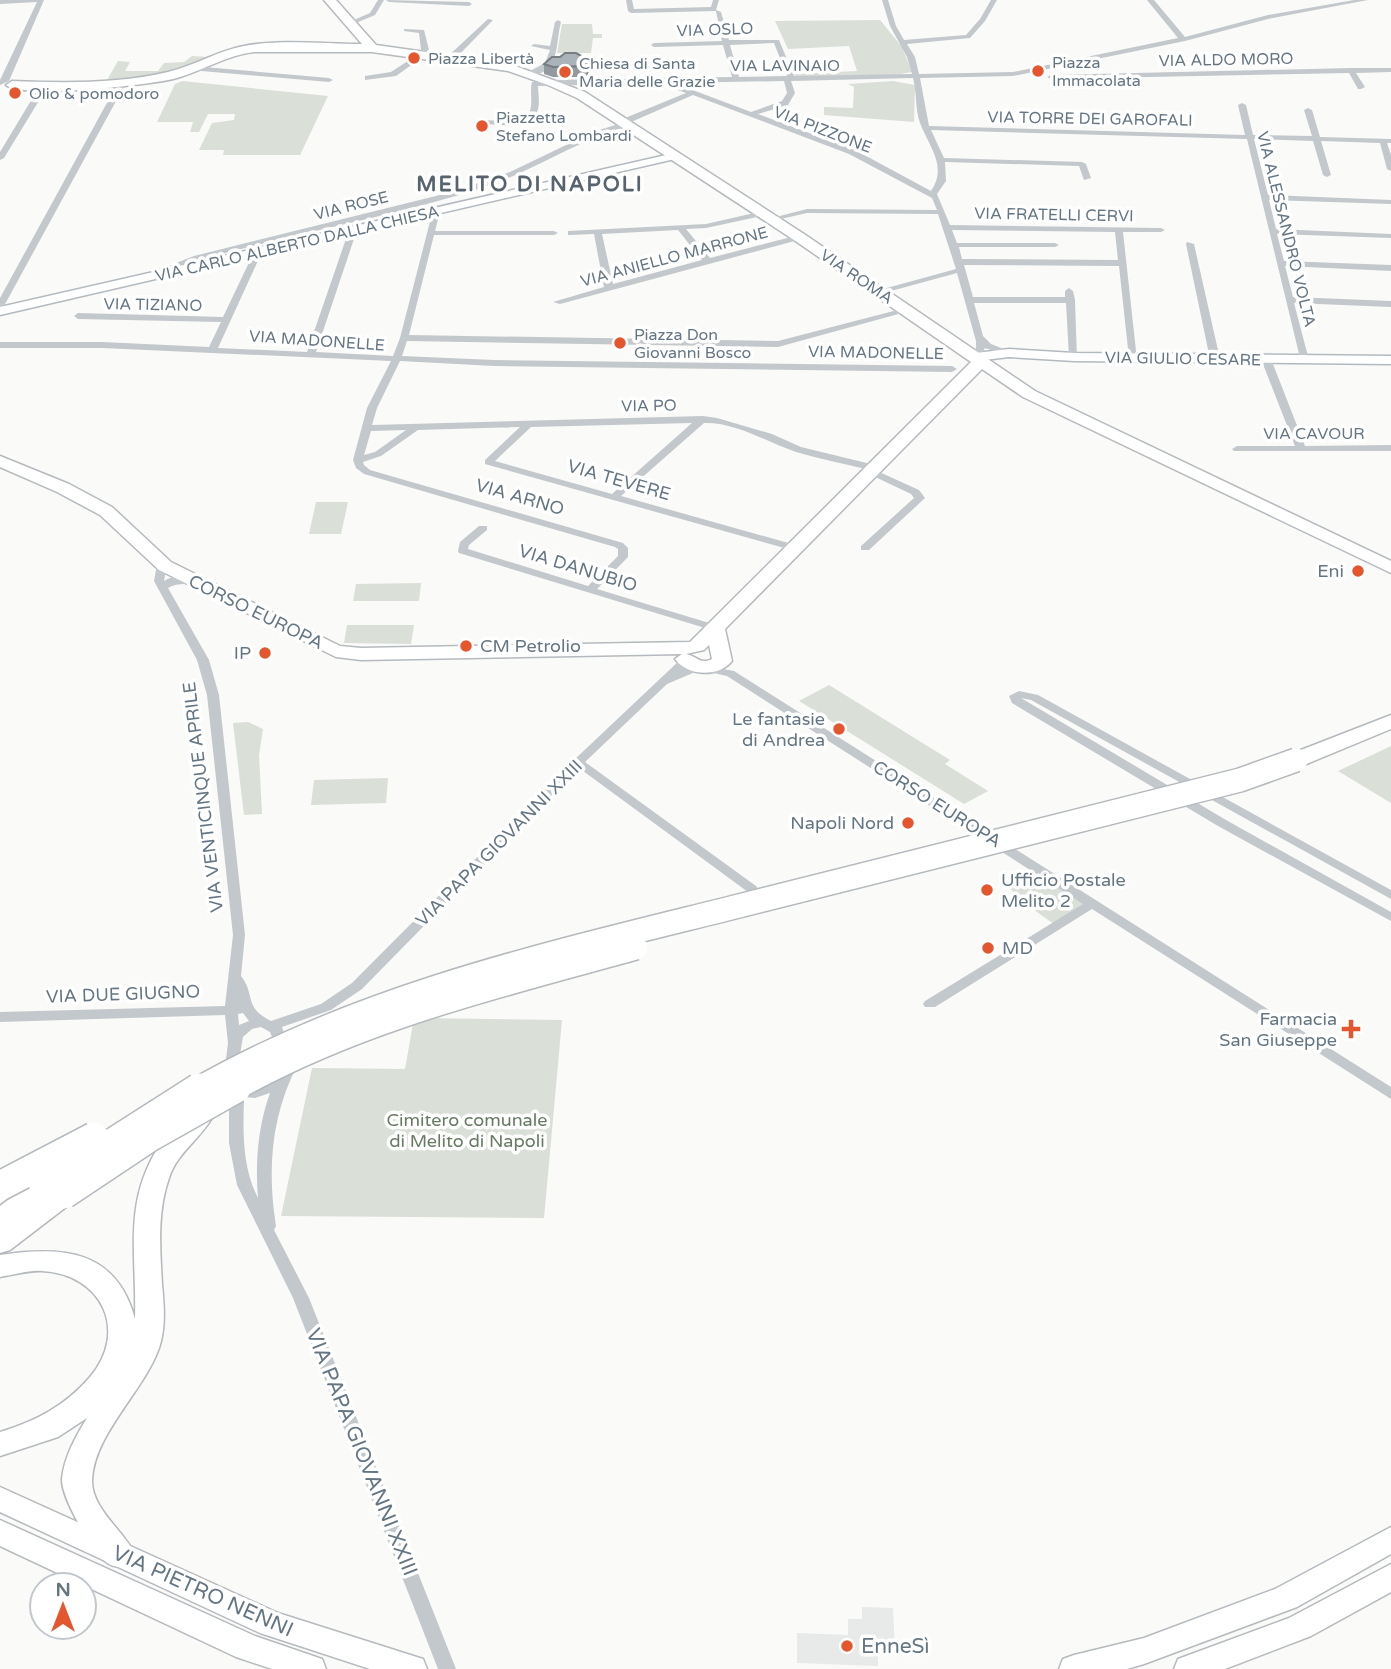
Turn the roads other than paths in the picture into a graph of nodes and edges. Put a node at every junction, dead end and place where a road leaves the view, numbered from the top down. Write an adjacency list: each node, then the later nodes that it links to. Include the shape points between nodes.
1 (41, 0): 10 (street); 42 (street)
2 (330, 0): 15 (main road)
3 (381, 0): 15 (street, via 373,15)
4 (389, 0): 11 (street)
5 (629, 0): 12 (street, via 629,10)
6 (885, 0): 19 (street)
7 (994, 0): 19 (street, via 968,37)
8 (1150, 0): 17 (street)
9 (1365, 0): 17 (street)
10 (0, 2)
11 (469, 5)
12 (717, 7): 18 (street)
13 (490, 20): 25 (street)
14 (558, 22): 23 (street)
15 (349, 24): 22 (main road)
16 (406, 30): 24 (street, via 422,32 425,50)
17 (1181, 38): 29 (street)
18 (727, 42): 20 (street, VIA OSLO); 34 (street); 35 (street, VIA OSLO, via 777,41)
19 (903, 42): 37 (street)
20 (654, 45)
21 (534, 46): 23 (street)
22 (372, 48): 24 (main road, VIA ROMA); 26 (main road, VIA ROMA, via 249,49)
23 (554, 48): 30 (street, via 549,65)
24 (421, 56): 25 (main road, VIA ROMA); 32 (street, via 393,74)
25 (449, 60): 30 (main road, VIA ROMA)
26 (193, 68): 36 (street); 39 (main road, VIA ROMA)
27 (1351, 70): 28 (street, VIA ALDO MORO); 29 (street, VIA ALDO MORO); 44 (street)
28 (1391, 70)
29 (1052, 73): 31 (street)
30 (531, 74): 40 (main road, VIA ROMA)
31 (1003, 75): 37 (street)
32 (368, 78)
33 (896, 78): 35 (street, VIA LAVINAIO); 37 (street, VIA LAVINAIO)
34 (736, 79): 35 (street, VIA LAVINAIO); 38 (street, VIA LAVINAIO)
35 (789, 79): 49 (street, via 790,96 785,103)
36 (328, 80)
37 (917, 80): 51 (street)
38 (660, 81): 41 (street, VIA LAVINAIO); 45 (street, VIA PIZZONE)
39 (123, 82): 43 (main road, VIA ROMA); 98 (street)
40 (553, 82): 41 (street, VIA LAVINAIO); 46 (main road, VIA ROMA); 52 (street, via 534,85 534,110 528,118 483,122)
41 (591, 82): 46 (street)
42 (5, 86): 43 (main road, VIA ROMA)
43 (44, 86): 57 (street)
44 (1361, 87)
45 (698, 94): 49 (street, VIA PIZZONE); 50 (street, VIA ROSE)
46 (580, 95): 50 (main road, VIA ROMA)
47 (1242, 105): 53 (street, VIA ALESSANDRO VOLTA)
48 (1308, 110): 54 (street)
49 (749, 115): 62 (street, VIA PIZZONE, via 852,152)
50 (626, 122): 56 (main road, VIA ROMA); 91 (street, VIA ROSE, via 496,180 174,265)
51 (928, 128): 53 (street, VIA TORRE DEI GAROFALI); 58 (street)
52 (480, 129)
53 (1251, 137): 54 (street, VIA TORRE DEI GAROFALI); 63 (street, VIA ALESSANDRO VOLTA)
54 (1317, 139): 55 (street, VIA TORRE DEI GAROFALI); 60 (street)
55 (1387, 141): 59 (street)
56 (675, 156): 65 (street, VIA CARLO ALBERTO DALLA CHIESA); 67 (main road, VIA ROMA)
57 (0, 158)
58 (941, 160): 61 (street, via 1082,164); 62 (street, via 942,181)
59 (1391, 169)
60 (1327, 175)
61 (1087, 178)
62 (933, 195): 66 (street)
63 (1264, 197): 64 (street); 74 (street, VIA ALESSANDRO VOLTA)
64 (1391, 202)
65 (436, 212): 72 (street, VIA CARLO ALBERTO DALLA CHIESA); 76 (street)
66 (943, 212): 67 (street, via 807,211); 68 (street)
67 (767, 216): 70 (street); 80 (main road, VIA ROMA)
68 (947, 226): 69 (street, VIA FRATELLI CERVI); 82 (street)
69 (1032, 227): 71 (street, VIA FRATELLI CERVI); 83 (street)
70 (681, 228): 75 (street); 86 (street)
71 (1119, 229): 73 (street, VIA FRATELLI CERVI); 87 (street)
72 (353, 230): 85 (street, VIA CARLO ALBERTO DALLA CHIESA); 109 (street)
73 (1161, 230)
74 (1272, 231): 79 (street); 88 (street, VIA ALESSANDRO VOLTA)
75 (598, 232): 78 (street); 92 (street)
76 (432, 233): 77 (street); 103 (street)
77 (554, 233)
78 (571, 233)
79 (1391, 236)
80 (799, 237): 86 (street, VIA ANIELLO MARRONE); 93 (main road, VIA ROMA)
81 (1190, 244): 112 (street)
82 (954, 245): 83 (street); 89 (street)
83 (1037, 246): 84 (street)
84 (1055, 246)
85 (258, 252): 91 (street, VIA CARLO ALBERTO DALLA CHIESA); 101 (street)
86 (708, 262): 92 (street, VIA ANIELLO MARRONE)
87 (1122, 263): 89 (street); 111 (street)
88 (1280, 263): 90 (street); 95 (street, VIA ALESSANDRO VOLTA)
89 (960, 266): 93 (street); 94 (street)
90 (1391, 268)
91 (160, 275): 98 (street, VIA CARLO ALBERTO DALLA CHIESA)
92 (609, 288): 96 (street, VIA ANIELLO MARRONE)
93 (880, 291): 99 (main road, VIA ROMA)
94 (968, 300): 102 (street); 110 (street, via 1070,296)
95 (1291, 300): 97 (street); 115 (street, VIA ALESSANDRO VOLTA)
96 (557, 302)
97 (1391, 304)
98 (0, 309)
99 (909, 310): 106 (street, via 783,344); 108 (main road, VIA ROMA)
100 (78, 316): 101 (street, VIA TIZIANO)
101 (227, 320): 105 (street)
102 (979, 337): 107 (street, via 988,346); 108 (street)
103 (404, 338): 106 (street); 114 (street)
104 (0, 345): 105 (street, VIA MADONELLE)
105 (214, 349): 109 (street, VIA MADONELLE)
106 (632, 353): 114 (street, VIA MADONELLE); 117 (street, VIA MADONELLE)
107 (1009, 353): 108 (street, VIA GIULIO CESARE); 110 (street, VIA GIULIO CESARE)
108 (976, 354): 127 (main road); 132 (main road, VIA ROMA, via 1029,394 1062,412)
109 (310, 355): 114 (street, VIA MADONELLE)
110 (1074, 357): 111 (street, VIA GIULIO CESARE)
111 (1134, 358): 112 (street, VIA GIULIO CESARE)
112 (1215, 359): 113 (street, VIA GIULIO CESARE)
113 (1266, 359): 115 (street, VIA GIULIO CESARE); 122 (street)
114 (396, 360): 121 (street)
115 (1304, 360): 116 (street, VIA GIULIO CESARE)
116 (1391, 360)
117 (952, 369)
118 (703, 419): 119 (street, VIA PO); 127 (street, VIA PO); 128 (street)
119 (530, 423): 120 (street, VIA PO); 128 (street, VIA TEVERE, via 489,462)
120 (416, 427): 121 (street, VIA PO); 125 (street, via 378,454)
121 (366, 428): 125 (street)
122 (1301, 448): 123 (street, VIA CAVOUR); 124 (street, VIA CAVOUR)
123 (1391, 448)
124 (1237, 449)
125 (358, 460): 134 (street, VIA ARNO, via 367,472 619,545 622,557)
126 (0, 461): 133 (main road, CORSO EUROPA, via 106,511)
127 (874, 470): 130 (main road); 131 (street, VIA PO, via 920,498)
128 (614, 497): 130 (street, VIA TEVERE)
129 (483, 528): 134 (street, VIA DANUBIO, via 464,544 463,551)
130 (794, 548): 135 (main road)
131 (865, 548)
132 (1391, 568)
133 (164, 574): 136 (main road, CORSO EUROPA, via 193,580 336,651 631,650); 145 (street, VIA VENTICINQUE APRILE, via 210,676 239,935)
134 (590, 590): 135 (street, VIA DANUBIO)
135 (715, 628): 136 (main road)
136 (703, 659): 139 (street, VIA PAPA GIOVANNI XXIII, via 654,688); 143 (street, CORSO EUROPA)
137 (1391, 721): 140 (highway)
138 (1391, 738): 140 (highway)
139 (578, 762): 141 (street); 146 (street, VIA PAPA GIOVANNI XXIII)
140 (1302, 765): 152 (highway, bridge, via 492,968); 154 (highway, bridge, via 1249,792 626,950 452,999 339,1039)
141 (752, 889)
142 (1391, 895): 144 (street, via 1034,697 1015,696 1016,701 1222,823)
143 (1093, 904): 147 (street); 155 (street, CORSO EUROPA)
144 (1391, 917)
145 (236, 973): 148 (street, VIA VENTICINQUE APRILE); 149 (street, VIA VENTICINQUE APRILE)
146 (343, 996): 151 (street, VIA PAPA GIOVANNI XXIII, via 326,1007); 153 (street, VIA PAPA GIOVANNI XXIII)
147 (930, 1004)
148 (231, 1010): 149 (street, VIA DUE GIUGNO); 150 (street, VIA DUE GIUGNO); 152 (street, VIA VENTICINQUE APRILE)
149 (247, 1010): 151 (street, VIA VENTICINQUE APRILE)
150 (0, 1017)
151 (265, 1024): 152 (street, VIA PAPA GIOVANNI XXIII, via 241,1030); 153 (street, via 279,1033 283,1042)
152 (242, 1051): 154 (street, VIA VENTICINQUE APRILE, via 230,1080); 156 (highway, bridge, via 73,1150); 157 (highway, bridge)
153 (284, 1075): 154 (street, via 269,1089); 158 (street, VIA PAPA GIOVANNI XXIII, via 263,1164 263,1196)
154 (231, 1093): 158 (street, VIA PAPA GIOVANNI XXIII, via 244,1185); 159 (highway, bridge, via 152,1136); 165 (highway, bridge, via 177,1137 155,1176 145,1209 150,1307 145,1347 81,1459 77,1483 89,1515)
155 (1391, 1094)
156 (0, 1186)
157 (0, 1221)
158 (272, 1237): 169 (street, VIA PAPA GIOVANNI XXIII, via 301,1298)
159 (0, 1243)
160 (0, 1266): 161 (highway, via 35,1260 85,1270 105,1283 119,1303 123,1322 113,1365 98,1388 72,1413 37,1433)
161 (0, 1444)
162 (0, 1499): 165 (main road, VIA PIETRO NENNI)
163 (0, 1532): 167 (main road, VIA PIETRO NENNI, via 247,1647)
164 (1391, 1539): 170 (main road, via 1286,1598 1144,1651)
165 (119, 1554): 168 (main road, VIA PIETRO NENNI, via 271,1624)
166 (1391, 1577): 171 (main road, via 1300,1627)
167 (311, 1669)
168 (412, 1669)
169 (447, 1669)
170 (1074, 1669)
171 (1189, 1669)

